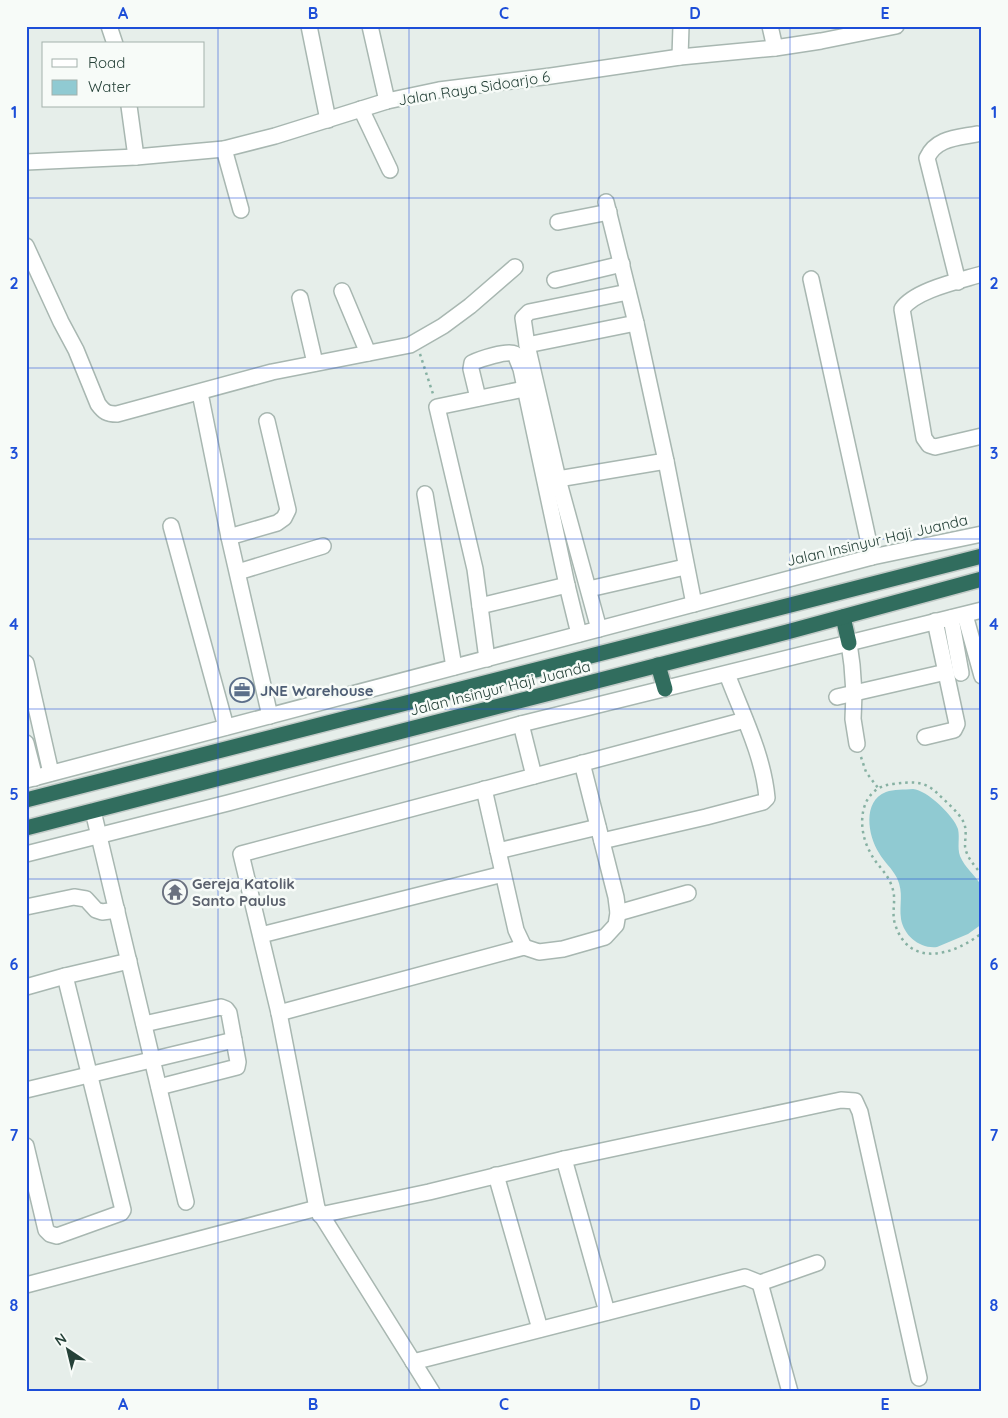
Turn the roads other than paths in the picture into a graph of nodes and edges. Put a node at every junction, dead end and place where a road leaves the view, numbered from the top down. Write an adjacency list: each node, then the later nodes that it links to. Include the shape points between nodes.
1 (109, 26): 7 (street)
2 (309, 26): 13 (street)
3 (370, 26): 10 (street)
4 (681, 26): 9 (street)
5 (770, 26): 8 (street)
6 (896, 26): 8 (street, Jalan Raya Sidoarjo 6)
7 (114, 42)
8 (775, 48): 9 (street, Jalan Raya Sidoarjo 6)
9 (680, 57): 10 (street, Jalan Raya Sidoarjo 6, via 439,90)
10 (387, 101): 12 (street, Jalan Raya Sidoarjo 6)
11 (128, 108): 16 (street)
12 (361, 109): 13 (street, Jalan Raya Sidoarjo 6); 18 (street)
13 (328, 120): 15 (street, Jalan Raya Sidoarjo 6)
14 (977, 134): 28 (street, via 936,144 927,158)
15 (224, 148): 16 (street, Jalan Raya Sidoarjo 6); 19 (street)
16 (136, 157): 17 (street, Jalan Raya Sidoarjo 6)
17 (26, 162)
18 (390, 170)
19 (241, 210)
20 (558, 222): 22 (street, via 608,207)
21 (26, 246): 38 (street, via 103,412 117,414)
22 (622, 264): 25 (street); 30 (street)
23 (515, 267): 35 (street, via 443,326 410,345)
24 (982, 274): 28 (street)
25 (575, 276): 27 (street); 32 (street)
26 (811, 278): 50 (street)
27 (555, 280)
28 (958, 282): 41 (street, via 918,294 902,309 924,438 935,447)
29 (342, 291): 35 (street)
30 (628, 292): 32 (street); 33 (street)
31 (300, 298): 36 (street)
32 (581, 302): 34 (street, via 526,314 523,318)
33 (636, 323): 34 (street); 42 (street)
34 (527, 345): 43 (street)
35 (368, 353): 36 (street)
36 (315, 363): 38 (street)
37 (524, 389): 39 (street); 39 (street, via 517,357 509,352 472,363); 54 (street)
38 (200, 392): 47 (street)
39 (478, 398): 57 (street, via 437,407 475,570)
40 (267, 421): 47 (street, via 288,510 277,523)
41 (981, 440)
42 (666, 461): 43 (street); 51 (street)
43 (558, 479): 55 (street)
44 (425, 494): 67 (street)
45 (171, 526): 77 (street)
46 (982, 534): 50 (street, Jalan Insinyur Haji Juanda)
47 (229, 537): 52 (street)
48 (324, 546): 52 (street)
49 (982, 556): 87 (highway, Jalan Insinyur Haji Juanda)
50 (872, 557): 56 (street, Jalan Insinyur Haji Juanda)
51 (685, 567): 55 (street); 56 (street)
52 (238, 572): 75 (street)
53 (982, 579): 59 (highway, Jalan Insinyur Haji Juanda)
54 (566, 584): 57 (street); 62 (street)
55 (589, 589): 61 (street)
56 (694, 604): 61 (street, Jalan Insinyur Haji Juanda)
57 (480, 606): 64 (street)
58 (982, 610): 60 (street)
59 (843, 617): 63 (highway); 66 (highway, Jalan Insinyur Haji Juanda)
60 (952, 626): 63 (street); 68 (street); 70 (street)
61 (599, 629): 62 (street, Jalan Insinyur Haji Juanda)
62 (579, 634): 64 (street, Jalan Insinyur Haji Juanda)
63 (850, 652): 71 (street); 73 (street)
64 (487, 658): 67 (street, Jalan Insinyur Haji Juanda)
65 (26, 663): 83 (street)
66 (658, 665): 72 (highway); 88 (highway, Jalan Insinyur Haji Juanda)
67 (454, 667): 75 (street, Jalan Insinyur Haji Juanda)
68 (981, 671)
69 (250, 673): 75 (street)
70 (954, 673): 73 (street); 79 (street, via 957,724 954,730)
71 (731, 685): 72 (street); 76 (street)
72 (665, 689): 78 (street)
73 (854, 693): 74 (street); 81 (street, via 853,720)
74 (837, 697)
75 (265, 717): 77 (street, Jalan Insinyur Haji Juanda)
76 (745, 720): 82 (street); 90 (street, via 766,791 767,798 763,802 706,817)
77 (226, 727): 83 (street, Jalan Insinyur Haji Juanda)
78 (523, 731): 84 (street); 91 (street)
79 (925, 737)
80 (26, 743): 85 (street)
81 (857, 744)
82 (582, 763): 84 (street); 90 (street)
83 (51, 773): 85 (street, Jalan Insinyur Haji Juanda)
84 (534, 776): 86 (street)
85 (31, 779)
86 (484, 789): 92 (street); 99 (street, via 241,854)
87 (26, 800)
88 (93, 811): 89 (highway, Jalan Insinyur Haji Juanda); 91 (street)
89 (26, 828)
90 (600, 834): 92 (street); 98 (street)
91 (100, 836): 93 (street); 97 (street)
92 (498, 851): 94 (street)
93 (26, 854)
94 (503, 874): 99 (street); 100 (street, via 516,930)
95 (688, 893): 98 (street)
96 (26, 907): 97 (street, via 74,897 86,899 102,912)
97 (117, 910): 101 (street)
98 (618, 914): 100 (street, via 616,926 605,937 539,952)
99 (261, 936): 104 (street)
100 (524, 947): 104 (street)
101 (129, 961): 102 (street); 105 (street)
102 (65, 976): 103 (street); 108 (street)
103 (26, 987)
104 (280, 1013): 115 (street)
105 (144, 1024): 106 (street, via 221,1007 229,1013); 107 (street)
106 (234, 1040): 107 (street); 109 (street, via 237,1067)
107 (153, 1060): 108 (street); 109 (street)
108 (90, 1075): 110 (street); 111 (street, via 123,1210 121,1213 57,1236 50,1234 46,1230)
109 (159, 1087): 114 (street)
110 (26, 1090)
111 (26, 1146)
112 (564, 1159): 113 (street); 119 (street); 122 (street, via 841,1100 855,1101)
113 (496, 1175): 115 (street); 120 (street)
114 (186, 1202)
115 (318, 1212): 118 (street); 121 (street)
116 (817, 1264): 117 (street)
117 (760, 1283): 119 (street, via 745,1276); 124 (street)
118 (26, 1285)
119 (607, 1312): 120 (street)
120 (540, 1329): 121 (street)
121 (413, 1362): 123 (street)
122 (919, 1378)
123 (432, 1392)
124 (790, 1392)

